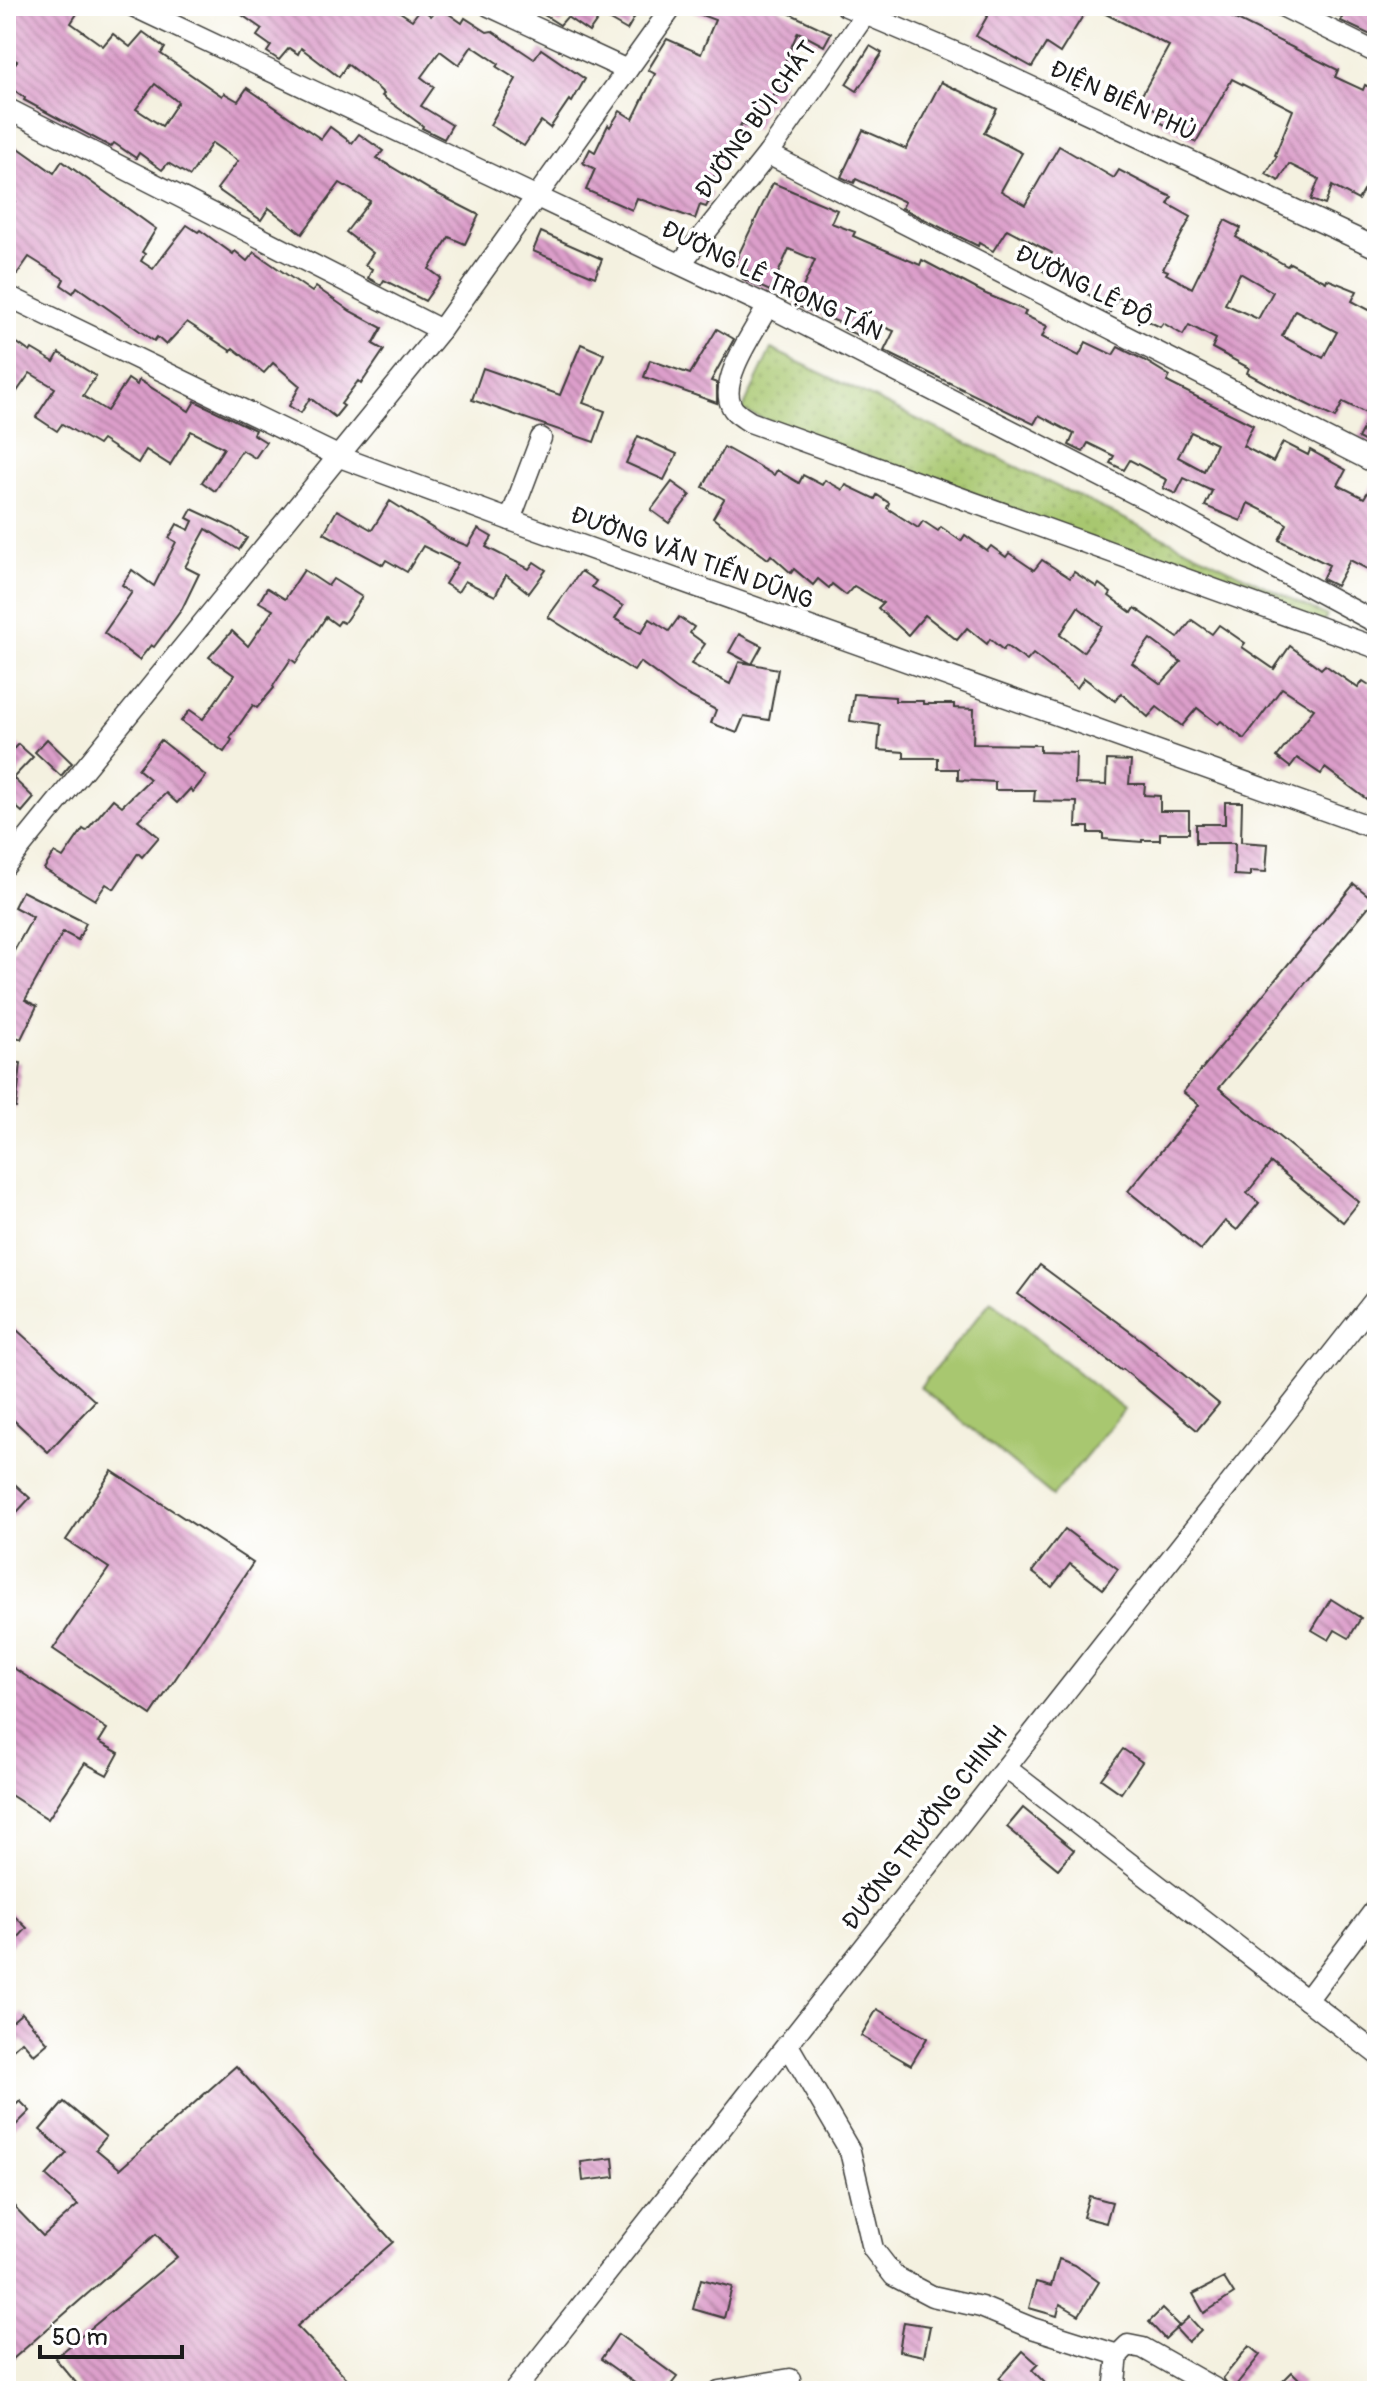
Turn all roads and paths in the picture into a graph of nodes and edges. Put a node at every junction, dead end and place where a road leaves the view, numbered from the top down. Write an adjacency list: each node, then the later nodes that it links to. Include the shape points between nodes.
1 (133, 6): 10 (street, ĐƯỜNG LÊ TRỌNG TẤN)
2 (489, 6): 7 (street)
3 (673, 6): 7 (street)
4 (1282, 6): 6 (street)
5 (861, 9): 9 (street, ĐƯỜNG BÙI CHÁT); 11 (street, ĐIỆN BIÊN PHỦ)
6 (1377, 53)
7 (627, 70): 10 (street)
8 (6, 108): 15 (street)
9 (768, 154): 12 (street, ĐƯỜNG BÙI CHÁT); 18 (street, ĐƯỜNG LÊ ĐỘ)
10 (535, 196): 12 (street, ĐƯỜNG LÊ TRỌNG TẤN); 15 (street)
11 (1377, 248)
12 (681, 263): 14 (street, ĐƯỜNG LÊ TRỌNG TẤN)
13 (6, 295): 17 (street, ĐƯỜNG VĂN TIẾN DŨNG)
14 (768, 306): 20 (street, ĐƯỜNG LÊ TRỌNG TẤN); 21 (street, via 727,389 735,412 750,422)
15 (441, 330): 17 (street)
16 (541, 438): 19 (street)
17 (340, 457): 19 (street, ĐƯỜNG VĂN TIẾN DŨNG); 23 (street)
18 (1377, 464)
19 (510, 520): 22 (street, ĐƯỜNG VĂN TIẾN DŨNG)
20 (1377, 623)
21 (1377, 648)
22 (1377, 829)
23 (6, 865)
24 (1377, 1297): 25 (street, ĐƯỜNG TRƯỜNG CHINH)
25 (1006, 1768): 27 (street); 28 (street, ĐƯỜNG TRƯỜNG CHINH)
26 (1377, 1907): 27 (street)
27 (1307, 2000): 29 (street)
28 (788, 2045): 30 (street, via 850,2151 873,2249 894,2276 932,2296 981,2307); 32 (street, ĐƯỜNG TRƯỜNG CHINH)
29 (1377, 2054)
30 (1118, 2355): 34 (street); 35 (street, via 1124,2347 1137,2346)
31 (790, 2379): 33 (street)
32 (514, 2391)
33 (719, 2391)
34 (1114, 2391)
35 (1219, 2391)

